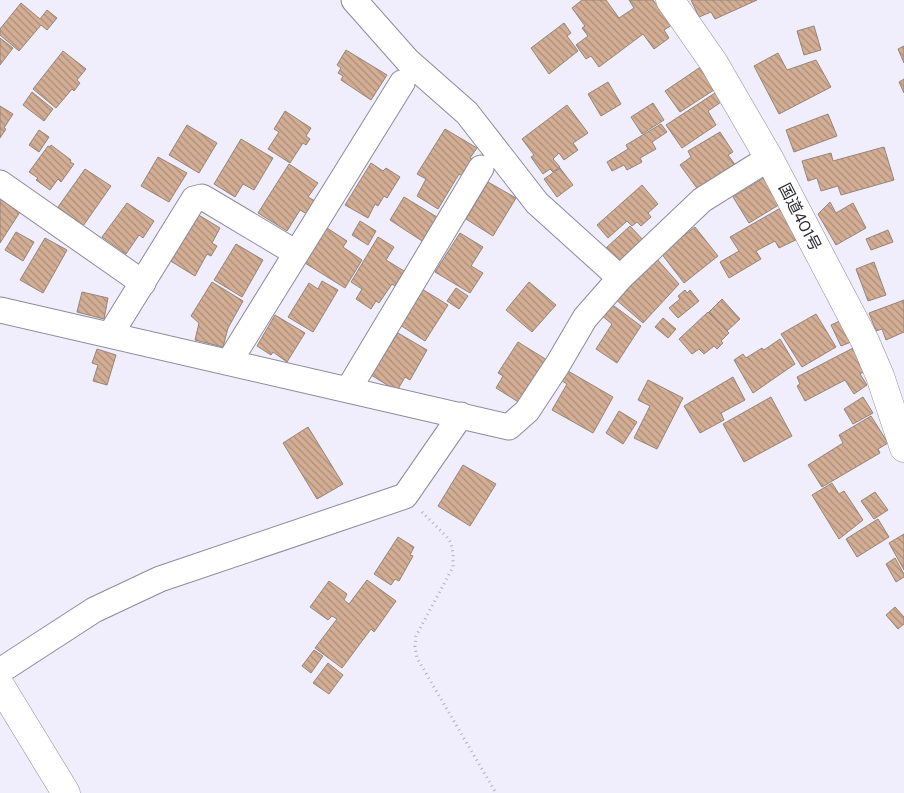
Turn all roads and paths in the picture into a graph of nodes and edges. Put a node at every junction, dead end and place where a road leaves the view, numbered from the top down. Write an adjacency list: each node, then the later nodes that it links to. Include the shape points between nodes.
1 (354, 0): 8 (street, via 408,61 467,113 537,204)
2 (670, 0): 4 (main road, 国道401号, via 714,63)
3 (402, 84): 7 (street)
4 (769, 158): 8 (street, via 702,200); 15 (main road, 国道401号, via 876,367)
5 (481, 168): 13 (street)
6 (0, 183): 9 (street)
7 (296, 253): 9 (street, via 202,197 194,199); 12 (street)
8 (620, 278): 14 (street, via 586,318 527,411 509,427)
9 (143, 283): 11 (street)
10 (0, 310): 11 (street)
11 (110, 335): 12 (street)
12 (229, 362): 13 (street)
13 (348, 390): 14 (street)
14 (461, 415): 16 (street)
15 (904, 448)
16 (406, 496): 17 (street, via 160,579 94,610); 20 (path, via 451,543 454,567 416,636 417,658)
17 (0, 672)
18 (0, 685): 19 (main road)
19 (66, 793)
20 (496, 793)

